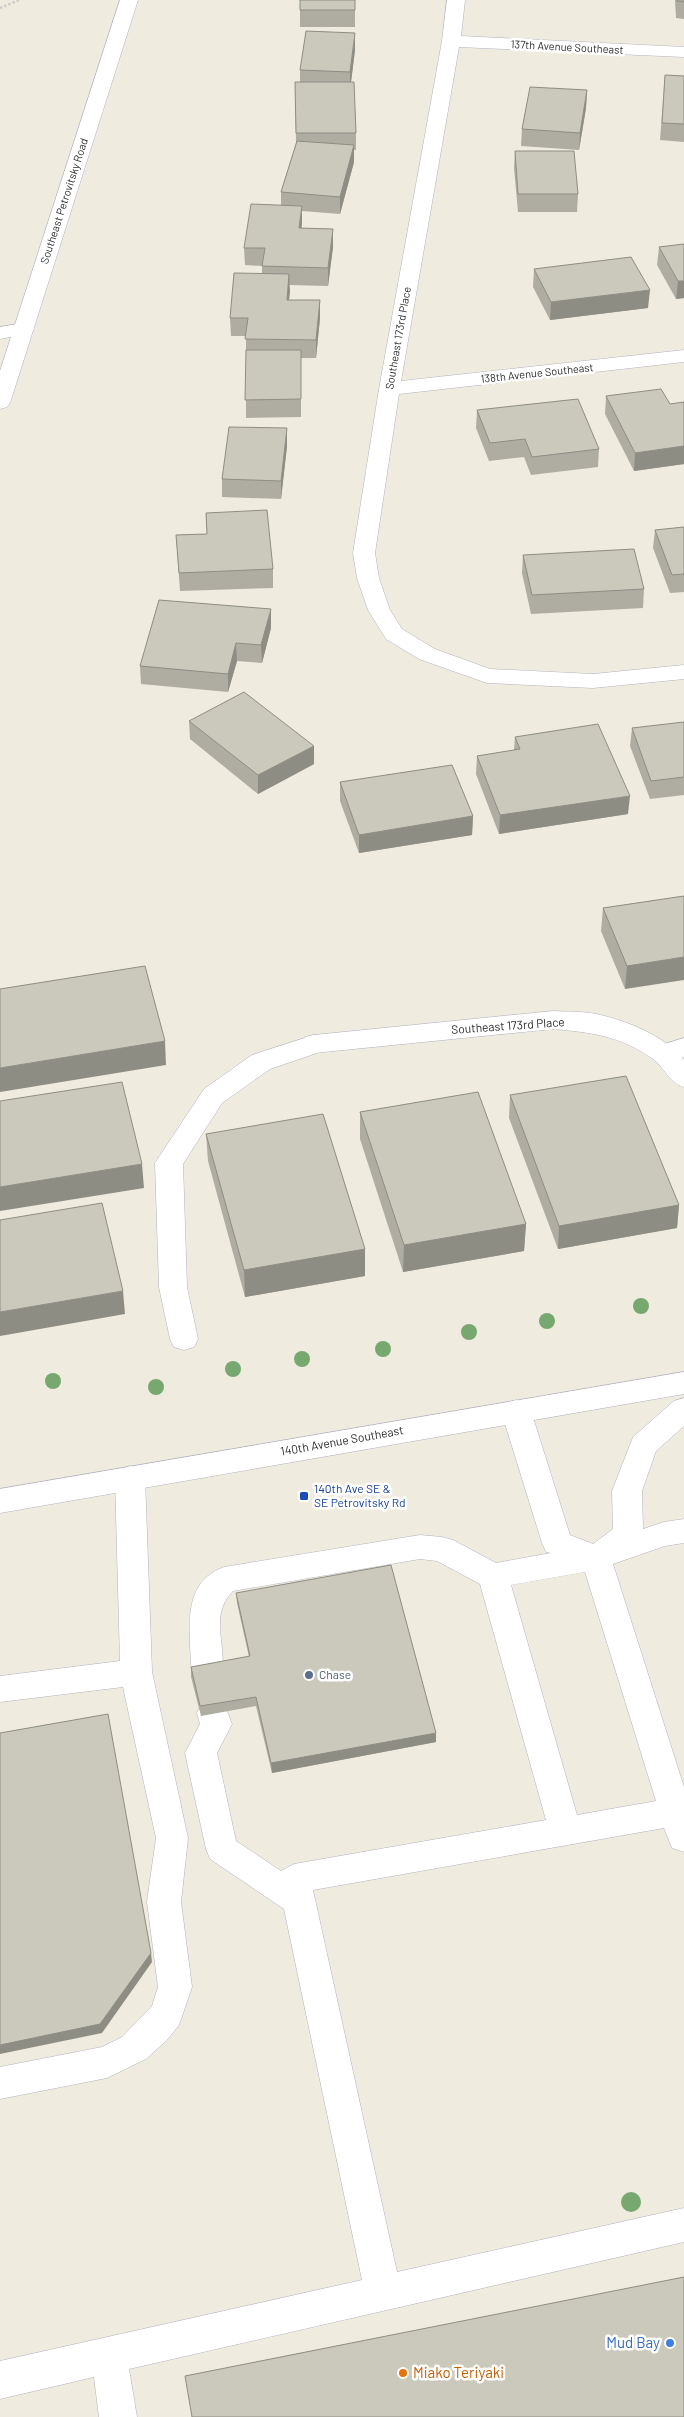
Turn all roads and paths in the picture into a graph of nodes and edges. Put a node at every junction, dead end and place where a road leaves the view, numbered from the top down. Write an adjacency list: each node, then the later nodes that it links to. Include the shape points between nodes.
1 (19, 0): 4 (path)
2 (128, 0): 7 (street, Southeast Petrovitsky Road)
3 (456, 0): 5 (street, Southeast 173rd Place)
4 (0, 8)
5 (451, 41): 6 (street, 137th Avenue Southeast); 10 (street, Southeast 173rd Place)
6 (684, 52)
7 (24, 329): 8 (street); 11 (street, Southeast Petrovitsky Road)
8 (0, 333)
9 (684, 356): 10 (street, 138th Avenue Southeast)
10 (389, 389): 12 (street, Southeast 173rd Place, via 364,552 368,578 379,610 394,634 427,654 487,676 593,681)
11 (0, 403)
12 (684, 672)
13 (674, 1051): 14 (street, Southeast 173rd Place); 15 (street, Southeast 173rd Place, via 595,1023 553,1020 314,1044 261,1062 214,1096 169,1163 173,1287)
14 (684, 1078)
15 (184, 1339)
16 (684, 1383): 18 (street, 140th Avenue Southeast)
17 (684, 1409): 22 (street, via 643,1445 627,1490 628,1534)
18 (516, 1411): 19 (street, 140th Avenue Southeast); 22 (street, via 557,1543)
19 (130, 1478): 20 (street, 140th Avenue Southeast); 24 (street)
20 (0, 1501)
21 (684, 1530): 22 (street)
22 (596, 1558): 23 (street); 28 (street)
23 (493, 1576): 25 (street, via 442,1549 420,1548 224,1580 210,1594 204,1614); 29 (street)
24 (136, 1672): 26 (street); 31 (street, via 172,1838 164,1902 175,1987 170,2005 155,2029 134,2048 107,2062)
25 (207, 1674)
26 (0, 1689)
27 (213, 1713): 30 (street, via 216,1724 201,1753 222,1849)
28 (681, 1820): 29 (street)
29 (565, 1831): 30 (street, via 294,1879)
30 (298, 1900): 33 (street)
31 (0, 2082)
32 (684, 2225): 33 (street)
33 (383, 2293): 34 (street)
34 (109, 2356): 35 (street); 36 (street)
35 (0, 2380)
36 (118, 2417)

